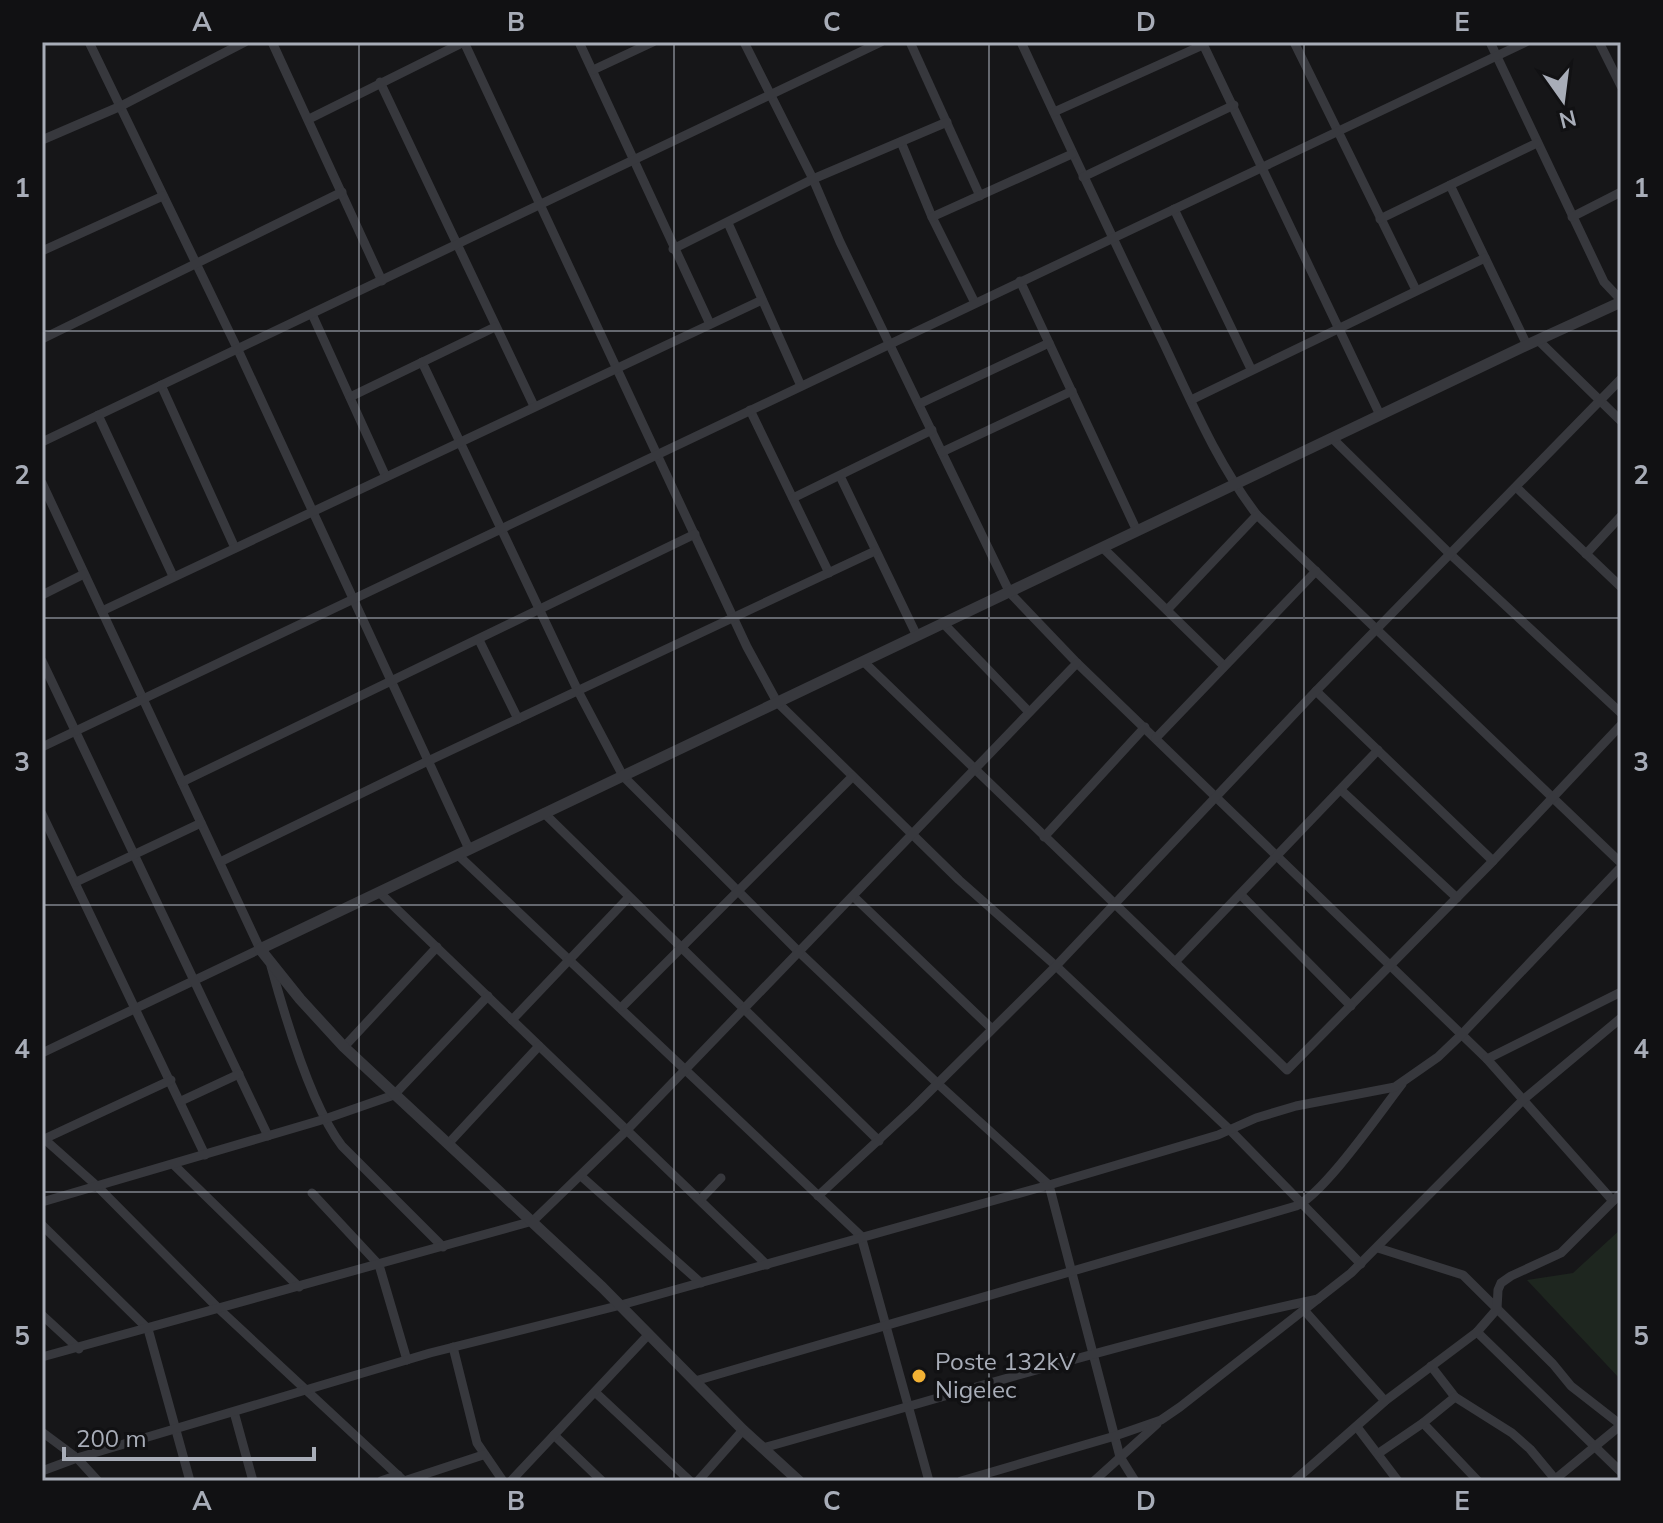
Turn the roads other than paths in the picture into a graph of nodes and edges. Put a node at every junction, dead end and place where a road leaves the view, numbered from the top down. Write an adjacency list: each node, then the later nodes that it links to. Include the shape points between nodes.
1 (89, 42): 22 (street)
2 (245, 42): 22 (street)
3 (272, 42): 24 (street)
4 (464, 42): 18 (street); 40 (street)
5 (579, 42): 17 (street)
6 (653, 42): 17 (street)
7 (744, 42): 20 (street)
8 (881, 42): 20 (street)
9 (910, 42): 25 (street)
10 (1021, 42): 23 (street)
11 (1490, 42): 16 (street)
12 (1526, 42): 16 (street)
13 (1599, 42): 19 (street)
14 (1297, 43): 26 (street)
15 (1202, 44): 21 (street); 23 (street)
16 (1497, 57): 26 (street); 29 (street)
17 (593, 70): 31 (street)
18 (380, 82): 24 (street); 47 (street)
19 (1621, 86)
20 (770, 94): 31 (street); 34 (street)
21 (1234, 105): 32 (street); 33 (street)
22 (121, 106): 27 (street); 38 (street)
23 (1054, 112): 30 (street)
24 (309, 119): 36 (street)
25 (947, 122): 28 (street); 39 (street)
26 (1338, 131): 32 (street); 44 (street)
27 (42, 140)
28 (901, 142): 34 (street); 42 (street)
29 (1537, 143): 35 (street); 43 (street)
30 (1072, 154): 33 (street); 39 (street)
31 (632, 160): 40 (street); 48 (street)
32 (1263, 166): 41 (street); 60 (street)
33 (1083, 177): 46 (street)
34 (813, 179): 45 (street); 65 (street)
35 (1450, 185): 44 (street); 50 (street)
36 (342, 192): 51 (street); 52 (street)
37 (1621, 192): 43 (street)
38 (163, 196): 49 (street); 51 (street)
39 (980, 196): 42 (street)
40 (540, 204): 47 (street); 68 (street)
41 (1174, 209): 46 (street); 69 (street)
42 (932, 217): 57 (street)
43 (1572, 217): 56 (street, via 1604,282)
44 (1380, 219): 54 (street)
45 (728, 223): 48 (street); 55 (street)
46 (1112, 238): 53 (street); 75 (street)
47 (458, 243): 52 (street); 61 (street)
48 (673, 249): 59 (street)
49 (42, 251)
50 (1485, 258): 54 (street); 63 (street)
51 (197, 263): 62 (street); 66 (street)
52 (382, 281): 58 (street)
53 (1020, 281): 57 (street); 64 (street)
54 (1416, 290): 60 (street)
55 (762, 300): 59 (street); 72 (street)
56 (1621, 301): 63 (street)
57 (975, 303): 65 (street)
58 (312, 314): 66 (street); 74 (street)
59 (710, 324): 68 (street)
60 (1339, 326): 69 (street); 81 (street)
61 (495, 327): 67 (street); 78 (street)
62 (42, 339)
63 (1532, 342): 76 (street); 81 (street)
64 (1049, 343): 73 (street); 77 (street)
65 (890, 344): 72 (street); 77 (street)
66 (238, 350): 71 (street); 95 (street)
67 (422, 362): 74 (street); 86 (street)
68 (615, 368): 78 (street); 88 (street)
69 (1251, 369): 75 (street)
70 (1621, 379): 76 (street)
71 (161, 385): 80 (street); 101 (street)
72 (801, 386): 79 (street)
73 (1072, 391): 87 (street); 99 (street)
74 (350, 397): 90 (street)
75 (1191, 400): 92 (street)
76 (1600, 401): 82 (street); 93 (street)
77 (919, 404): 83 (street)
78 (534, 406): 86 (street)
79 (750, 410): 88 (street); 94 (street)
80 (98, 415): 85 (street); 109 (street)
81 (1380, 415): 84 (street)
82 (1621, 421)
83 (932, 430): 87 (street); 89 (street)
84 (1332, 438): 92 (street); 104 (street)
85 (42, 442)
86 (460, 443): 90 (street); 98 (street)
87 (942, 452): 111 (street)
88 (657, 454): 98 (street); 100 (street)
89 (840, 476): 94 (street); 103 (street)
90 (386, 477): 95 (street)
91 (42, 483): 108 (street)
92 (1234, 485): 96 (street); 99 (street)
93 (1516, 487): 104 (street); 105 (street)
94 (793, 498): 107 (street)
95 (313, 511): 101 (street); 113 (street)
96 (1257, 515): 106 (street); 115 (street)
97 (1621, 516): 105 (street)
98 (501, 528): 113 (street); 114 (street)
99 (1137, 531): 102 (street)
100 (695, 534): 114 (street); 117 (street)
101 (235, 548): 109 (street)
102 (1103, 548): 111 (street); 115 (street)
103 (875, 551): 107 (street); 120 (street)
104 (1450, 554): 119 (street); 132 (street)
105 (1586, 554): 110 (street)
106 (1316, 571): 119 (street); 125 (street)
107 (829, 573): 117 (street)
108 (84, 574): 112 (street); 116 (street)
109 (173, 576): 116 (street)
110 (1621, 587)
111 (1010, 593): 118 (street); 124 (street)
112 (42, 595)
113 (355, 599): 126 (street); 129 (street)
114 (539, 610): 121 (street); 127 (street)
115 (1167, 610): 125 (street)
116 (102, 611): 129 (street)
117 (734, 618): 127 (street); 130 (street)
118 (943, 623): 120 (street); 131 (street)
119 (1377, 629): 128 (street); 147 (street)
120 (917, 636): 123 (street)
121 (479, 640): 126 (street); 133 (street)
122 (42, 661): 136 (street)
123 (864, 662): 130 (street); 141 (street)
124 (1077, 663): 131 (street); 135 (street)
125 (1224, 666): 137 (street)
126 (393, 682): 140 (street); 144 (street)
127 (578, 691): 133 (street); 142 (street)
128 (1316, 691): 139 (street); 146 (street)
129 (143, 700): 136 (street); 144 (street)
130 (777, 702): 142 (street); 143 (street)
131 (1029, 712): 141 (street)
132 (1621, 713)
133 (518, 719): 140 (street)
134 (1621, 725): 147 (street)
135 (1145, 727): 137 (street); 153 (street)
136 (76, 730): 138 (street); 155 (street)
137 (1156, 738): 146 (street)
138 (42, 747)
139 (1378, 750): 145 (street); 157 (street)
140 (428, 761): 154 (street); 158 (street)
141 (974, 769): 151 (street); 153 (street)
142 (623, 776): 148 (street); 161 (street)
143 (852, 777): 151 (street); 161 (street)
144 (182, 782): 150 (street)
145 (1341, 790): 156 (street); 166 (street)
146 (1217, 796): 156 (street); 167 (street)
147 (1552, 798): 157 (street); 159 (street)
148 (544, 813): 154 (street); 165 (street)
149 (42, 814): 152 (street)
150 (201, 823): 155 (street); 158 (street)
151 (912, 835): 164 (street); 175 (street)
152 (47, 836): 160 (street)
153 (1044, 837): 167 (street)
154 (464, 852): 162 (street); 172 (street)
155 (135, 853): 160 (street); 177 (street)
156 (1279, 855): 163 (street); 176 (street)
157 (1493, 861): 166 (street)
158 (220, 862): 170 (street)
159 (1621, 865): 187 (street)
160 (76, 882): 182 (street)
161 (739, 891): 169 (street); 171 (street)
162 (379, 892): 168 (street); 170 (street)
163 (1241, 895): 174 (street); 180 (street)
164 (853, 896): 171 (street); 186 (street)
165 (629, 897): 169 (street); 172 (street)
166 (1457, 898): 176 (street)
167 (1115, 905): 174 (street); 175 (street)
168 (437, 947): 179 (street); 189 (street)
169 (682, 948): 181 (street); 183 (street)
170 (260, 949): 173 (street); 177 (street)
171 (798, 951): 183 (street); 195 (street)
172 (571, 959): 181 (street); 185 (street)
173 (270, 961): 189 (street); 200 (street)
174 (1175, 962): 180 (street, via 1287,1070)
175 (1056, 966): 186 (street); 202 (street)
176 (1391, 966): 180 (street); 187 (street)
177 (195, 980): 182 (street); 193 (street)
178 (1621, 992): 191 (street)
179 (488, 996): 185 (street); 197 (street)
180 (1351, 1006)
181 (622, 1007): 192 (street)
182 (136, 1008): 190 (street); 194 (street)
183 (744, 1008): 192 (street); 205 (street)
184 (1621, 1018): 198 (street)
185 (512, 1020): 188 (street)
186 (991, 1028): 195 (street)
187 (1461, 1035): 191 (street); 196 (street)
188 (539, 1046): 201 (street); 206 (street)
189 (344, 1047): 197 (street)
190 (42, 1053)
191 (1487, 1059): 198 (street)
192 (685, 1069): 201 (street); 215 (street)
193 (239, 1074): 199 (street); 203 (street)
194 (171, 1080): 199 (street); 204 (street)
195 (937, 1083): 205 (street); 211 (street)
196 (1402, 1084): 202 (street, via 1296,1106); 219 (street)
197 (394, 1095): 200 (street); 206 (street)
198 (1524, 1099): 217 (street); 224 (street)
199 (181, 1101): 207 (street)
200 (325, 1119): 203 (street); 223 (street, via 342,1146)
201 (627, 1130): 209 (street); 216 (street)
202 (1230, 1130): 211 (street); 219 (street)
203 (268, 1136): 207 (street)
204 (43, 1139): 212 (street)
205 (879, 1141): 215 (street)
206 (448, 1144): 220 (street)
207 (205, 1155): 208 (street)
208 (174, 1165): 212 (street); 230 (street)
209 (581, 1176): 220 (street); 229 (street)
210 (721, 1178): 216 (street)
211 (1049, 1185): 222 (street); 228 (street)
212 (97, 1186): 218 (street); 233 (street)
213 (312, 1193): 226 (street)
214 (1621, 1193): 217 (street)
215 (818, 1196): 222 (street)
216 (700, 1200): 227 (street)
217 (1613, 1201): 234 (street, via 1561,1253 1501,1283)
218 (42, 1202)
219 (1302, 1203): 225 (street); 228 (street)
220 (533, 1221): 223 (street); 232 (street)
221 (42, 1225): 238 (street)
222 (861, 1236): 227 (street); 237 (street)
223 (443, 1247): 226 (street)
224 (1378, 1248): 225 (street); 234 (street, via 1463,1275)
225 (1361, 1264): 231 (street)
226 (379, 1265): 230 (street); 245 (street)
227 (767, 1265): 229 (street)
228 (1073, 1271): 237 (street); 243 (street)
229 (701, 1283): 232 (street)
230 (299, 1287): 233 (street)
231 (1321, 1298): 235 (street); 243 (street)
232 (621, 1305): 240 (street); 241 (street)
233 (219, 1309): 238 (street); 248 (street)
234 (1497, 1309): 239 (street); 256 (street, via 1571,1386)
235 (1304, 1310): 251 (street); 254 (street)
236 (42, 1315): 242 (street)
237 (885, 1324): 247 (street); 252 (street)
238 (148, 1329): 242 (street); 258 (street)
239 (1477, 1332): 246 (street); 263 (street)
240 (649, 1334): 247 (street); 249 (street)
241 (453, 1347): 245 (street); 266 (street)
242 (79, 1349): 244 (street)
243 (1094, 1353): 252 (street); 262 (street)
244 (42, 1357)
245 (407, 1360): 248 (street)
246 (1431, 1366): 250 (street); 251 (street)
247 (695, 1381): 259 (street)
248 (304, 1389): 253 (street); 271 (street)
249 (595, 1392): 261 (street); 280 (street)
250 (1455, 1397): 255 (street); 272 (street, via 1512,1433)
251 (1385, 1401): 257 (street)
252 (907, 1406): 264 (street); 283 (street)
253 (234, 1412): 258 (street); 275 (street)
254 (1161, 1420): 262 (street); 267 (street)
255 (1423, 1423): 265 (street); 289 (street)
256 (1621, 1425): 263 (street)
257 (1357, 1427): 265 (street); 287 (street)
258 (176, 1428): 268 (street); 274 (street)
259 (743, 1430): 264 (street); 281 (street)
260 (42, 1432): 268 (street)
261 (554, 1435): 278 (street); 279 (street)
262 (1115, 1436): 267 (street); 284 (street)
263 (1596, 1447): 270 (street); 272 (street)
264 (763, 1448): 282 (street)
265 (1379, 1453): 288 (street)
266 (483, 1455): 271 (street); 277 (street)
267 (1120, 1457): 285 (street); 286 (street)
268 (77, 1458): 269 (street); 273 (street)
269 (42, 1471)
270 (1621, 1472)
271 (402, 1479): 276 (street)
272 (1554, 1480)
273 (95, 1481)
274 (190, 1481)
275 (253, 1481)
276 (381, 1481)
277 (503, 1481)
278 (511, 1481)
279 (602, 1481)
280 (690, 1481)
281 (698, 1481)
282 (799, 1481)
283 (929, 1481)
284 (961, 1481)
285 (1094, 1481)
286 (1135, 1481)
287 (1294, 1481)
288 (1397, 1481)
289 (1478, 1481)

